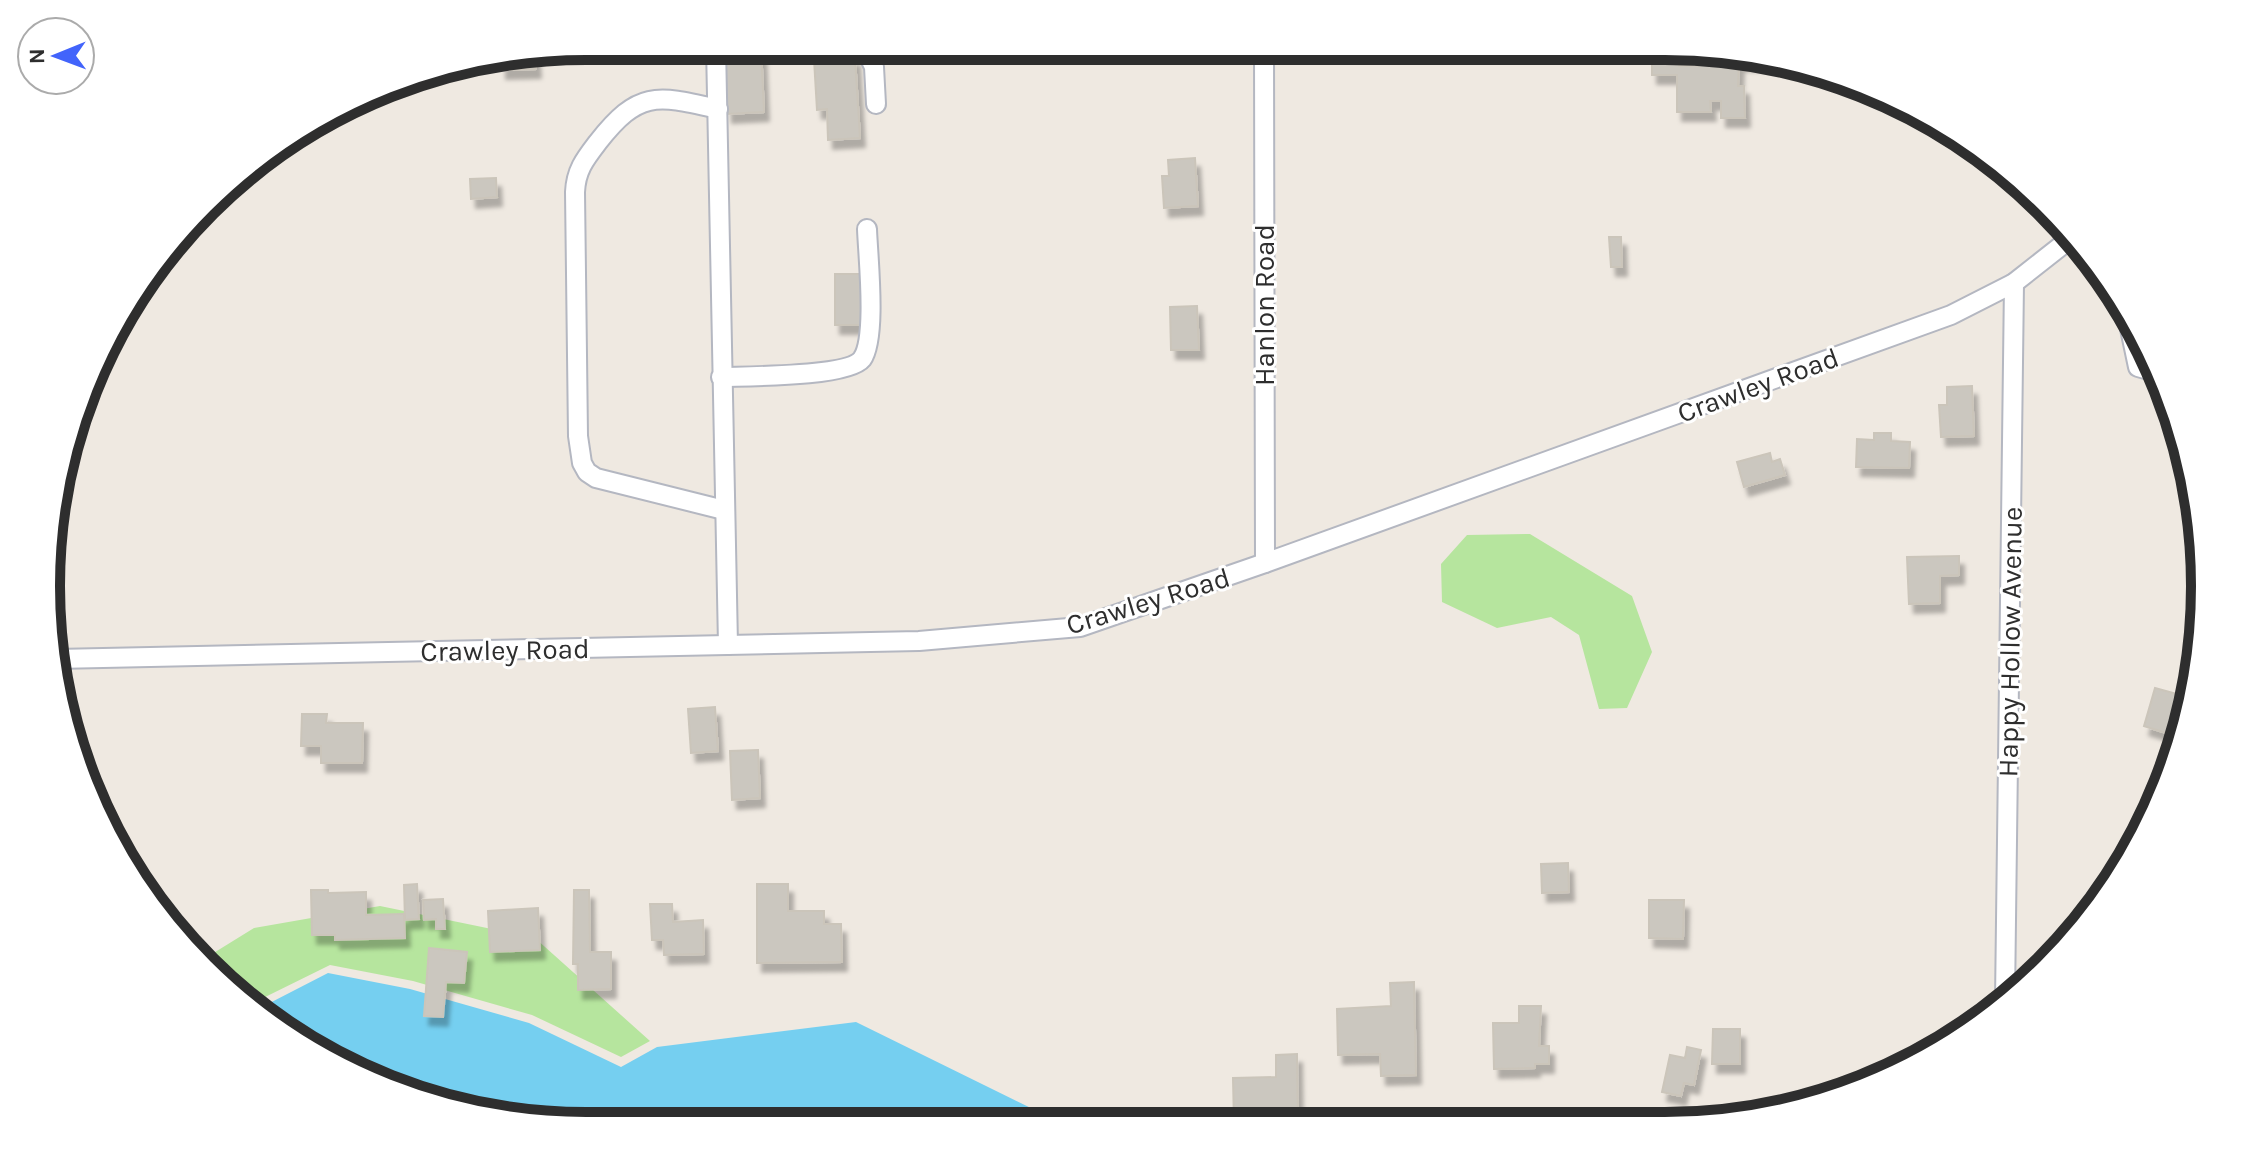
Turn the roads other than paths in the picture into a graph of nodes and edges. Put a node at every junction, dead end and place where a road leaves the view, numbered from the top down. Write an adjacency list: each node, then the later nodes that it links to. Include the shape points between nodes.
1 (716, 60): 5 (street)
2 (871, 60): 4 (street)
3 (1264, 60): 13 (street, Hanlon Road)
4 (876, 104)
5 (718, 109): 11 (street); 12 (street, via 684,101 640,102 611,125 581,164 575,192 576,332 578,436 587,472)
6 (867, 229): 11 (street, via 870,330 860,362 829,372)
7 (2064, 244): 8 (street, Crawley Road)
8 (2014, 283): 13 (street, Crawley Road, via 1951,315); 16 (street, Happy Hollow Avenue)
9 (2134, 347): 10 (street, via 2138,367)
10 (2144, 369)
11 (721, 377): 12 (street)
12 (724, 510): 14 (street)
13 (1265, 563): 14 (street, Crawley Road, via 1080,627 919,641)
14 (728, 645): 15 (street, Crawley Road)
15 (66, 659)
16 (2005, 987)

